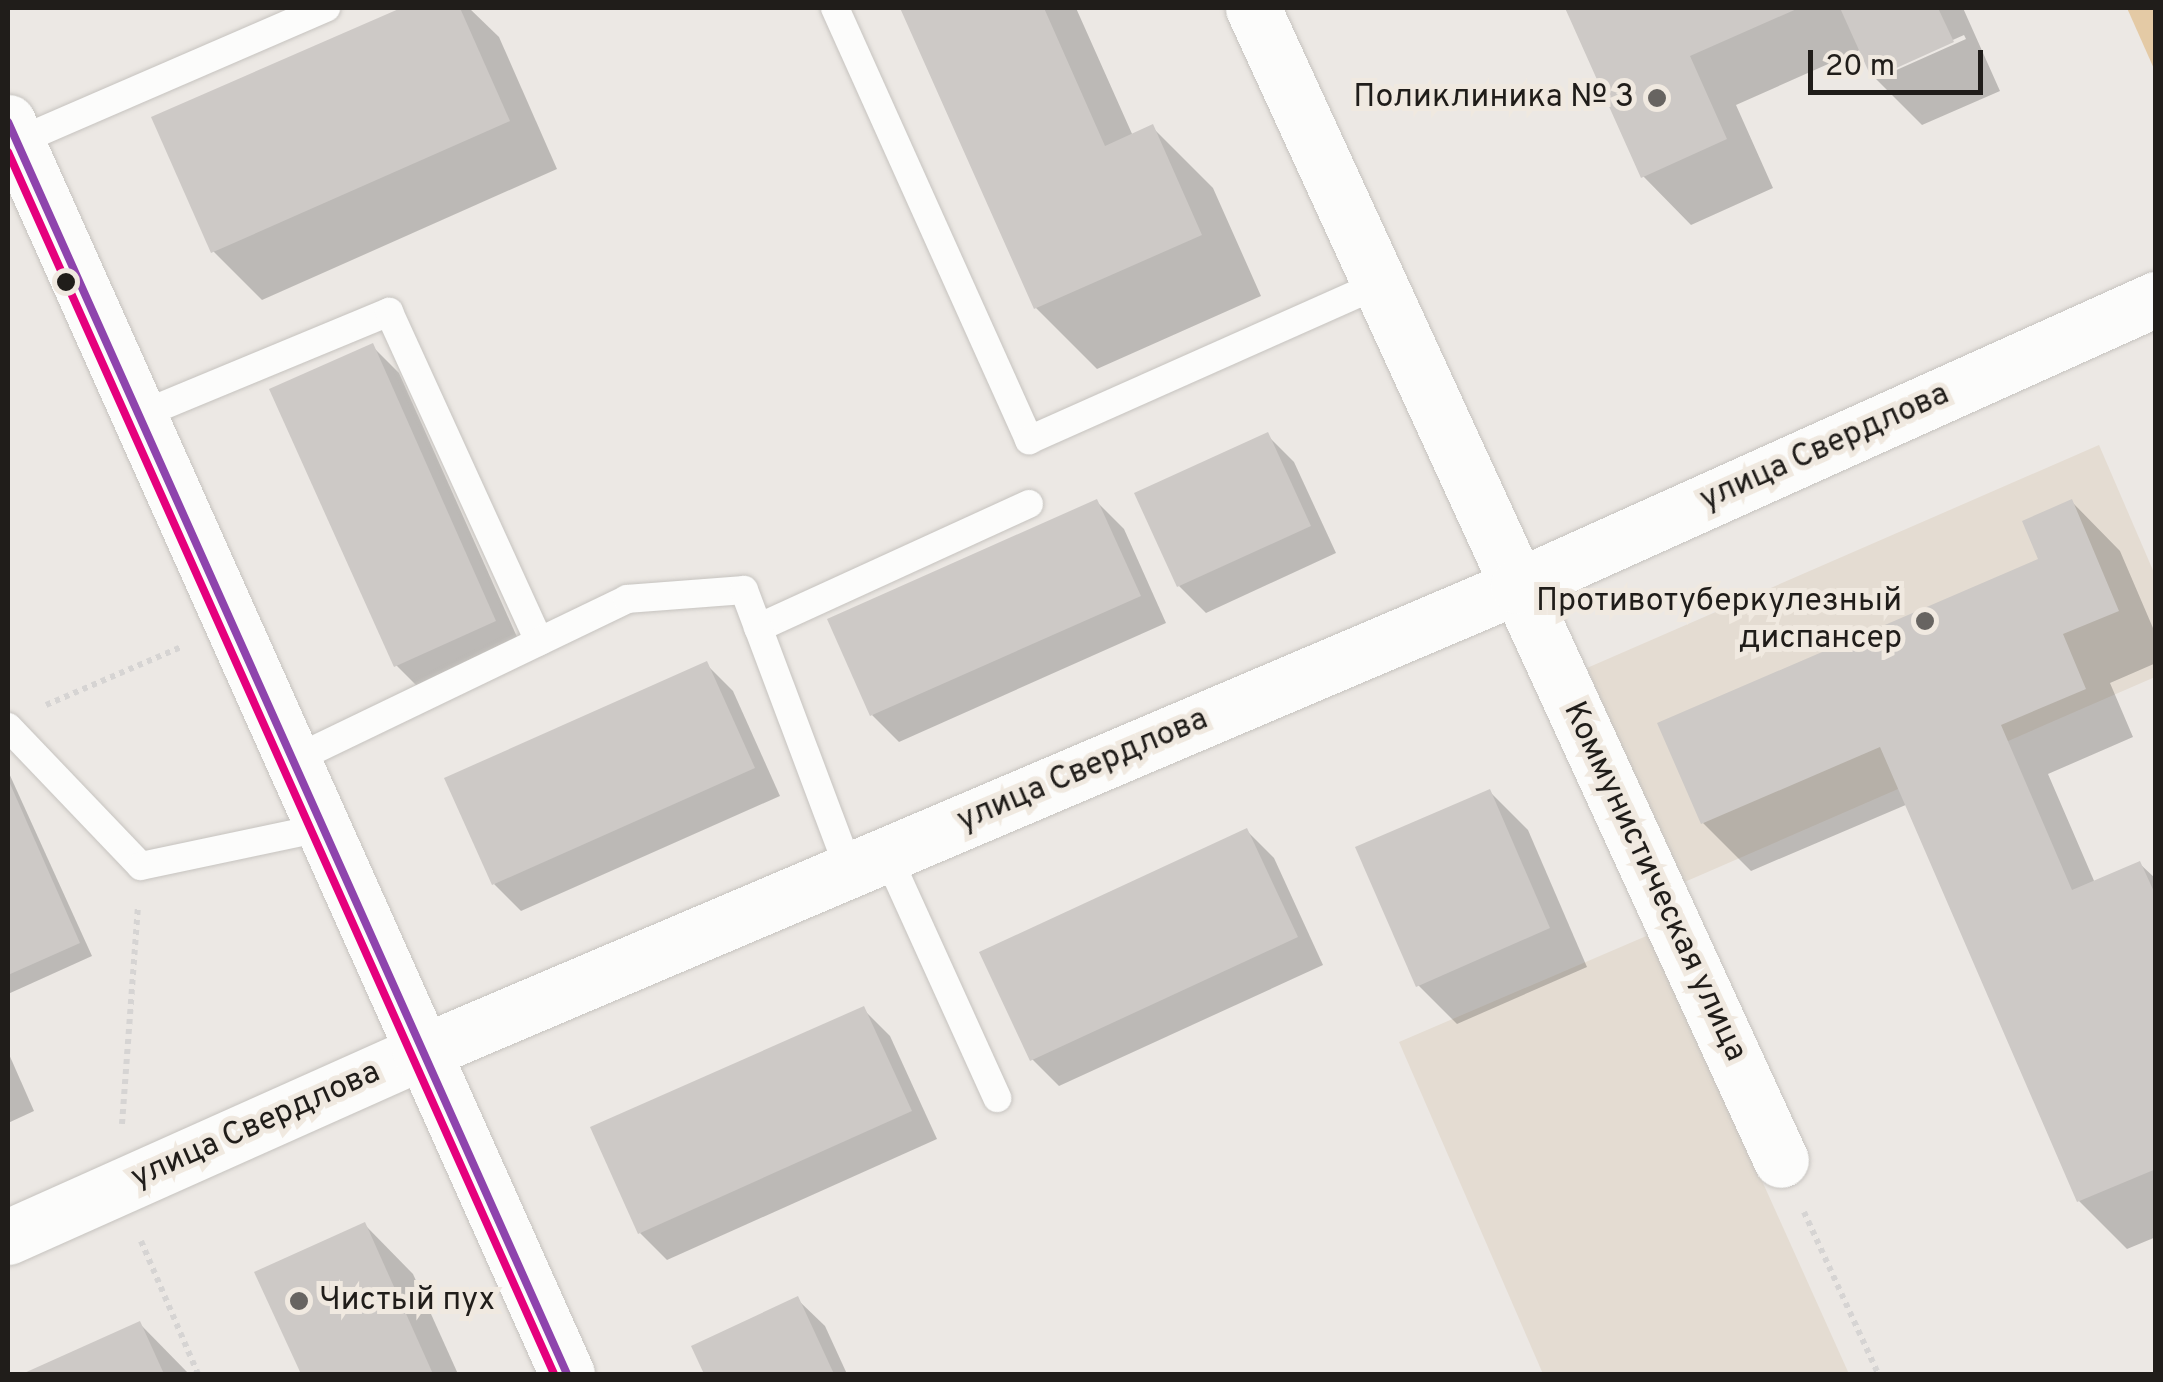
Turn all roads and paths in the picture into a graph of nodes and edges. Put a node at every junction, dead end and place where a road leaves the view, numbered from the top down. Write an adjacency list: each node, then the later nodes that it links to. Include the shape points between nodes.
1 (326, 8): 4 (lane)
2 (836, 8): 5 (lane, via 1029,440)
3 (1259, 9): 5 (street, Коммунистическая улица)
4 (12, 132): 7 (street)
5 (1380, 284): 9 (street, Коммунистическая улица)
6 (2156, 299): 9 (street, улица Свердлова)
7 (138, 416): 10 (street); 12 (lane, via 389,312)
8 (1028, 504): 11 (lane)
9 (1518, 586): 17 (street, улица Свердлова); 20 (street, Коммунистическая улица)
10 (230, 625): 13 (path); 15 (street)
11 (758, 628): 12 (lane, via 744,590 627,599); 17 (lane)
12 (539, 642): 15 (lane)
13 (43, 707)
14 (8, 727): 16 (lane, via 141,866)
15 (291, 761): 16 (street)
16 (321, 828): 18 (street)
17 (868, 863): 18 (street, улица Свердлова); 19 (lane)
18 (420, 1053): 21 (street, улица Свердлова); 22 (street)
19 (997, 1098)
20 (1781, 1160): 23 (path)
21 (8, 1237)
22 (567, 1374)
23 (1878, 1374)

